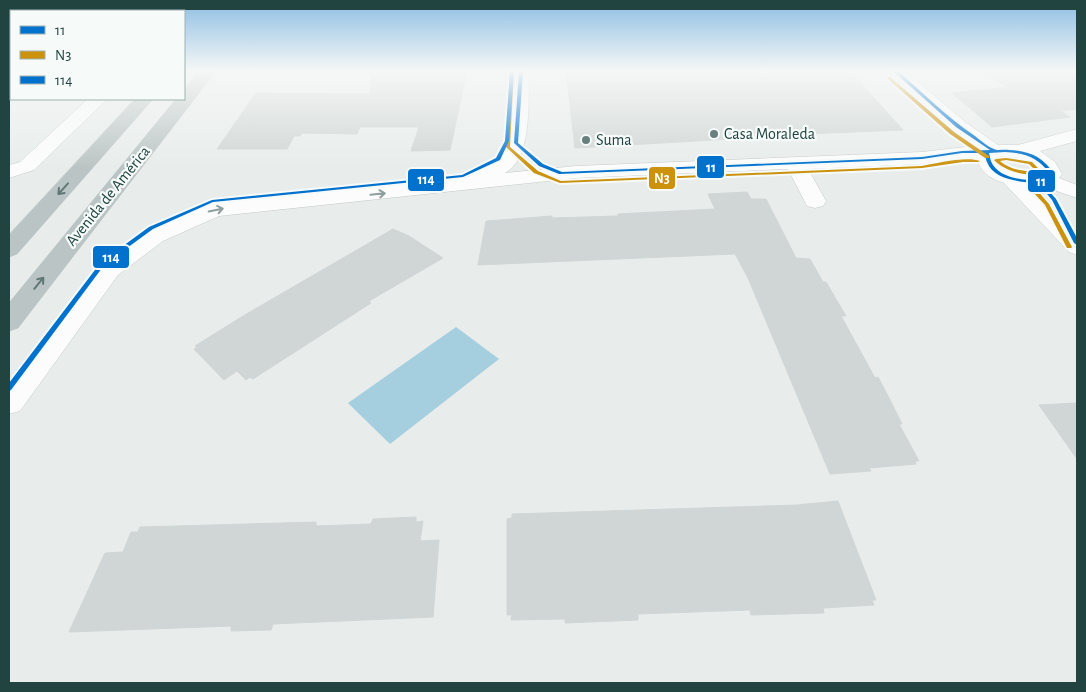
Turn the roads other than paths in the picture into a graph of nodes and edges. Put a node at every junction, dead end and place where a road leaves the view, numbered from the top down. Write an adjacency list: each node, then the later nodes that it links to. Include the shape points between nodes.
1 (94, 103): 12 (street, via 28,166)
2 (140, 103): 21 (highway, Avenida de América, one-way to 21)
3 (182, 103): 22 (highway, Avenida de América, one-way to 3)
4 (519, 103): 7 (street)
5 (932, 103): 8 (street)
6 (1077, 135): 9 (street)
7 (516, 143): 13 (street, via 541,165 561,173); 16 (street, via 505,166)
8 (990, 151): 9 (street); 10 (street); 14 (street, via 986,158 988,164)
9 (1020, 151): 15 (street, via 1034,156 1050,168 1052,174)
10 (922, 158): 11 (street); 14 (street)
11 (795, 163): 13 (street); 18 (street)
12 (9, 172)
13 (576, 172): 16 (street)
14 (1004, 175): 15 (street); 20 (street)
15 (1044, 182): 17 (street); 19 (street)
16 (466, 185): 23 (street, one-way to 16, via 109,269 155,236 214,210)
17 (1077, 192)
18 (815, 201)
19 (1077, 243)
20 (1077, 247)
21 (9, 249)
22 (9, 321)
23 (9, 402)

